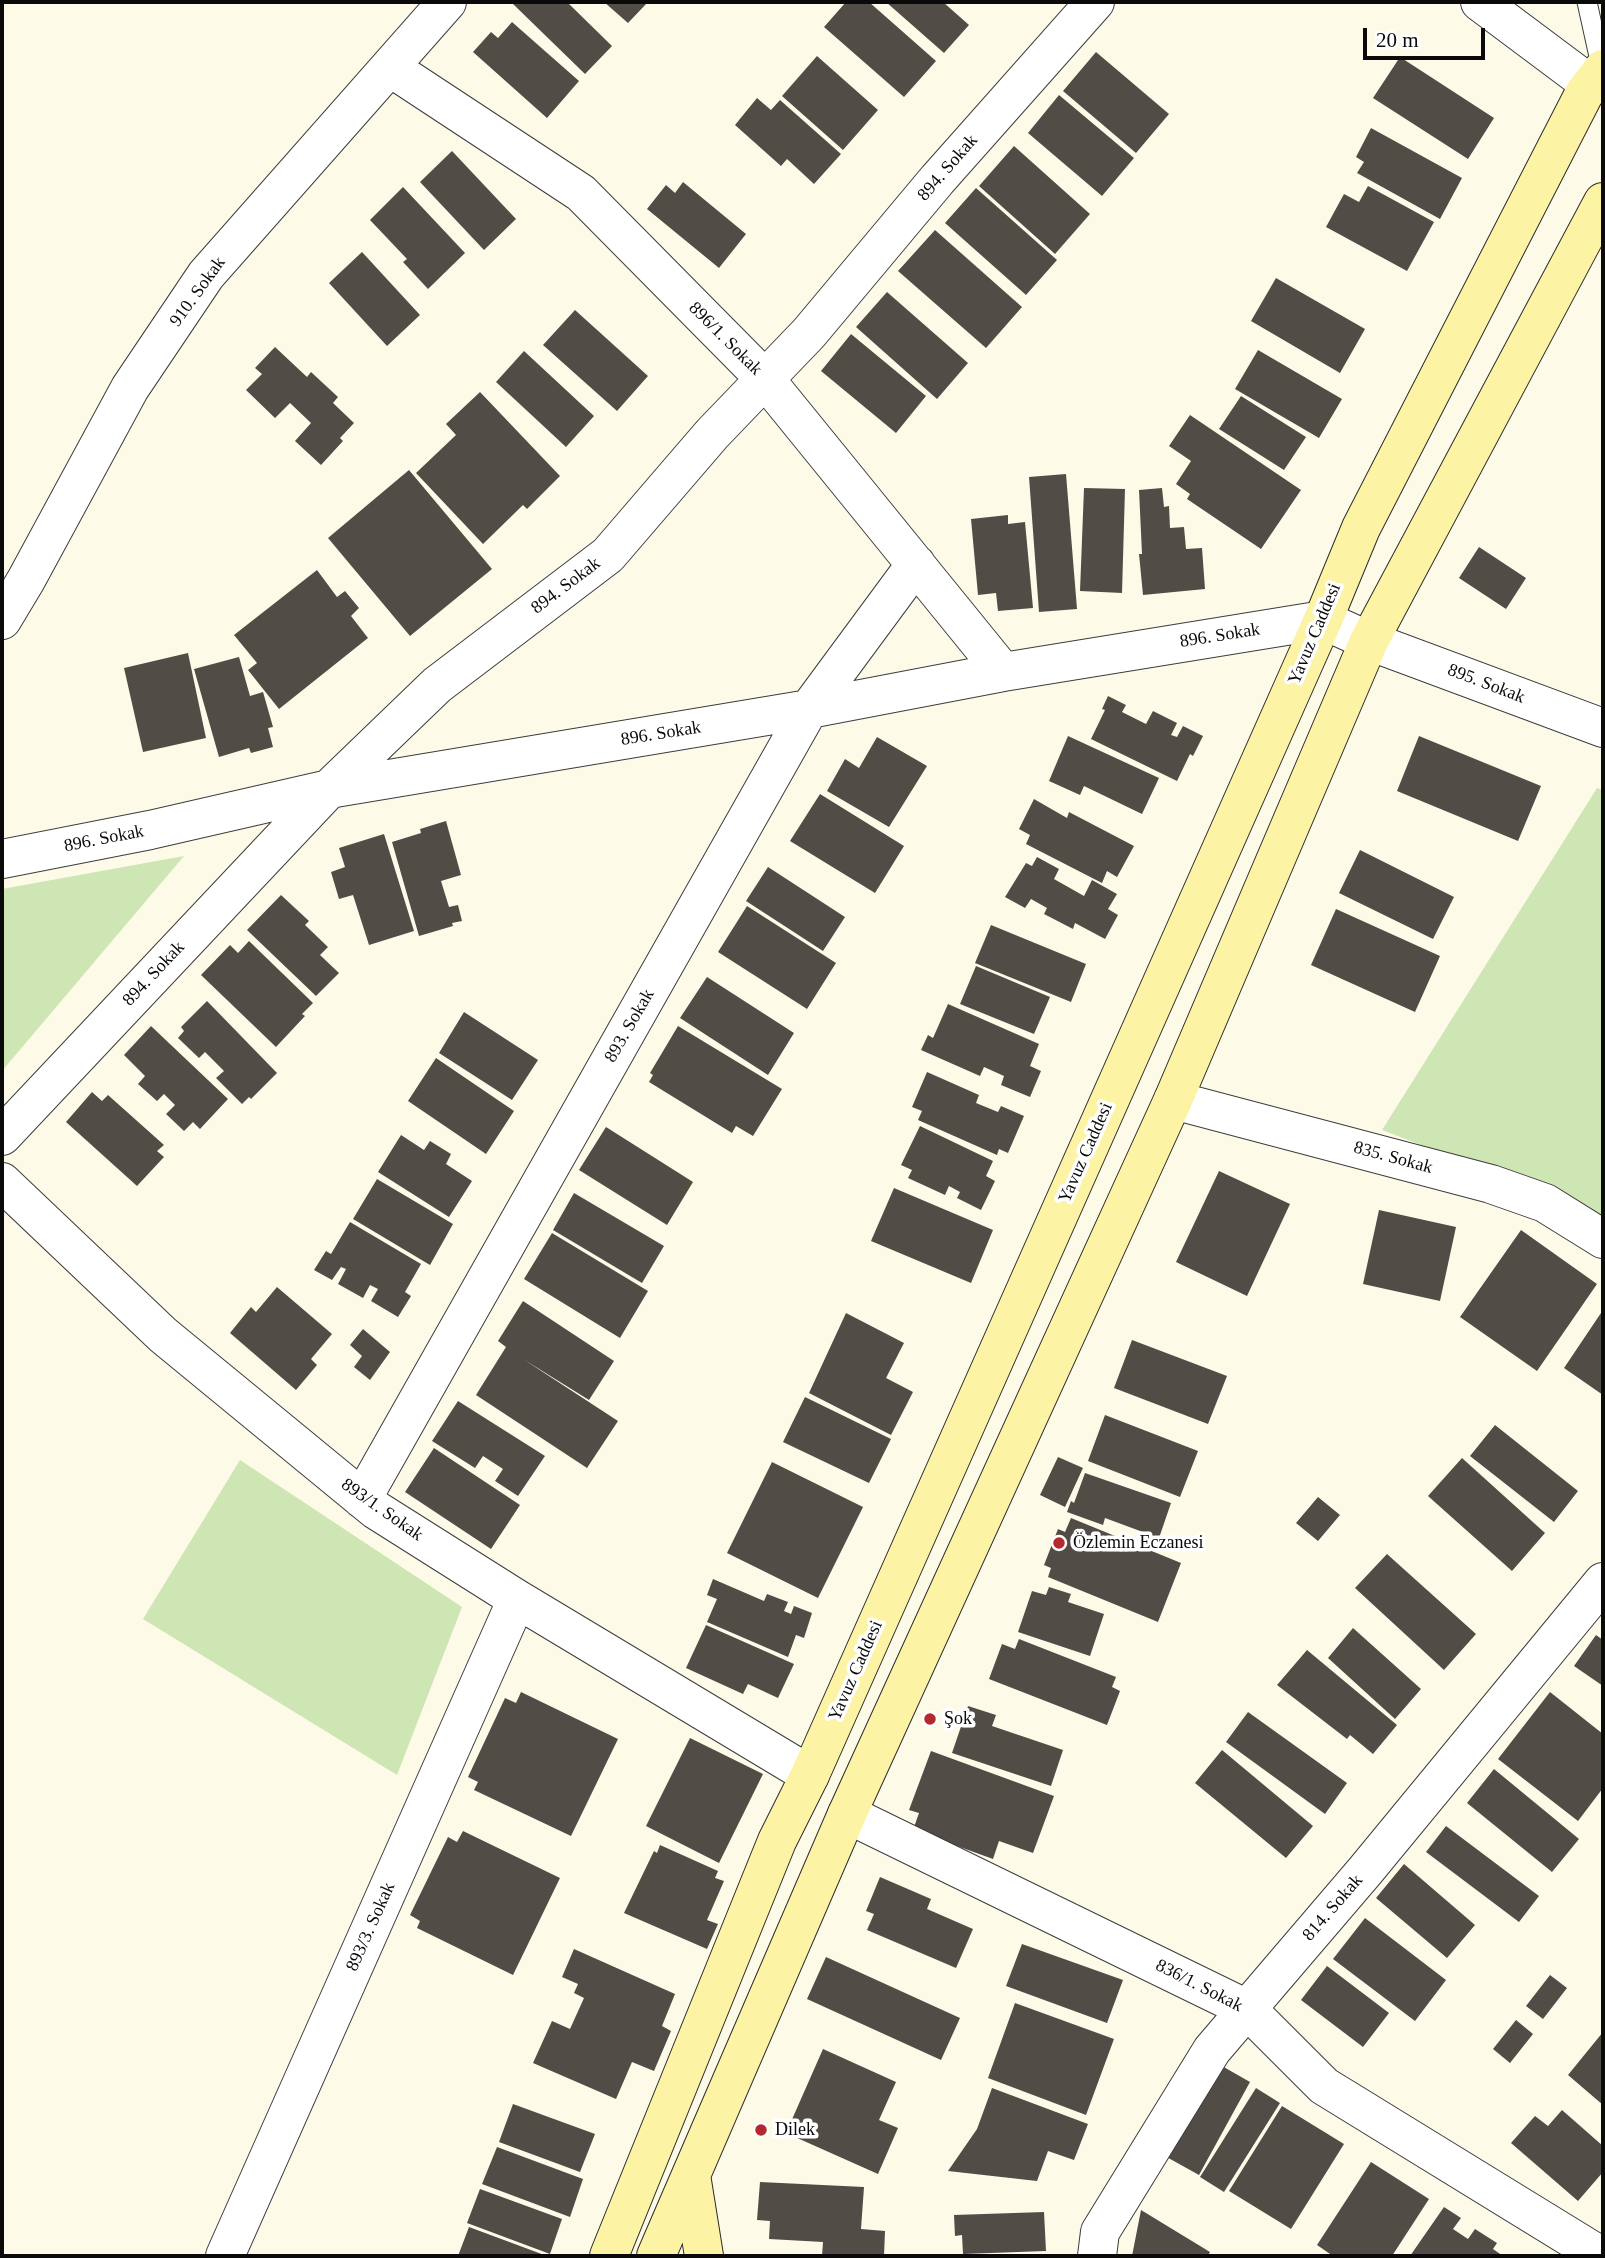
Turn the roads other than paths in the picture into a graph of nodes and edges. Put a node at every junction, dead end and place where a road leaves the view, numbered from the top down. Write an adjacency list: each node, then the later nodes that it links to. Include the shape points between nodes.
1 (447, 2): 5 (street, 910. Sokak)
2 (1095, 2): 8 (street, 894. Sokak)
3 (1480, 2): 6 (street)
4 (1587, 2): 6 (lane)
5 (391, 68): 8 (street, 896/1. Sokak, via 581,193); 10 (street, 910. Sokak, via 206,275 130,388)
6 (1599, 75): 11 (main road, Yavuz Caddesi, via 1361,527)
7 (1603, 202): 12 (main road)
8 (765, 379): 9 (street, 896/1. Sokak); 16 (street, 894. Sokak, via 712,433 608,555 437,685)
9 (916, 564): 13 (street, 896/1. Sokak); 14 (street, 893. Sokak)
10 (2, 620)
11 (1323, 620): 12 (street, 895. Sokak); 13 (street, 896. Sokak); 25 (main road, Yavuz Caddesi)
12 (1369, 641): 15 (street, 895. Sokak); 18 (main road)
13 (1003, 672): 14 (street, 896. Sokak)
14 (809, 709): 16 (street, 896. Sokak); 22 (street, 893. Sokak)
15 (1603, 728)
16 (328, 789): 17 (street, 896. Sokak); 19 (street, 894. Sokak)
17 (2, 859)
18 (1173, 1100): 21 (street, 835. Sokak, via 1491,1184 1545,1203); 26 (main road)
19 (2, 1136)
20 (2, 1182): 22 (street, 893/1. Sokak, via 163,1335)
21 (1603, 1238)
22 (362, 1499): 24 (street, 893/1. Sokak)
23 (1603, 1582): 27 (street, 814. Sokak)
24 (517, 1598): 25 (street, 893/1. Sokak); 30 (street, 893/3. Sokak)
25 (810, 1774): 31 (main road, Yavuz Caddesi, via 776,1840)
26 (847, 1814): 27 (street, 836/1. Sokak); 28 (main road)
27 (1247, 2009): 29 (street, 836/1. Sokak, via 1324,2086); 34 (street, 814. Sokak, via 1212,2050 1100,2232)
28 (691, 2175): 32 (main road); 33 (main road)
29 (1594, 2247)
30 (225, 2256)
31 (609, 2256)
32 (656, 2256)
33 (704, 2256)
34 (1097, 2256)

